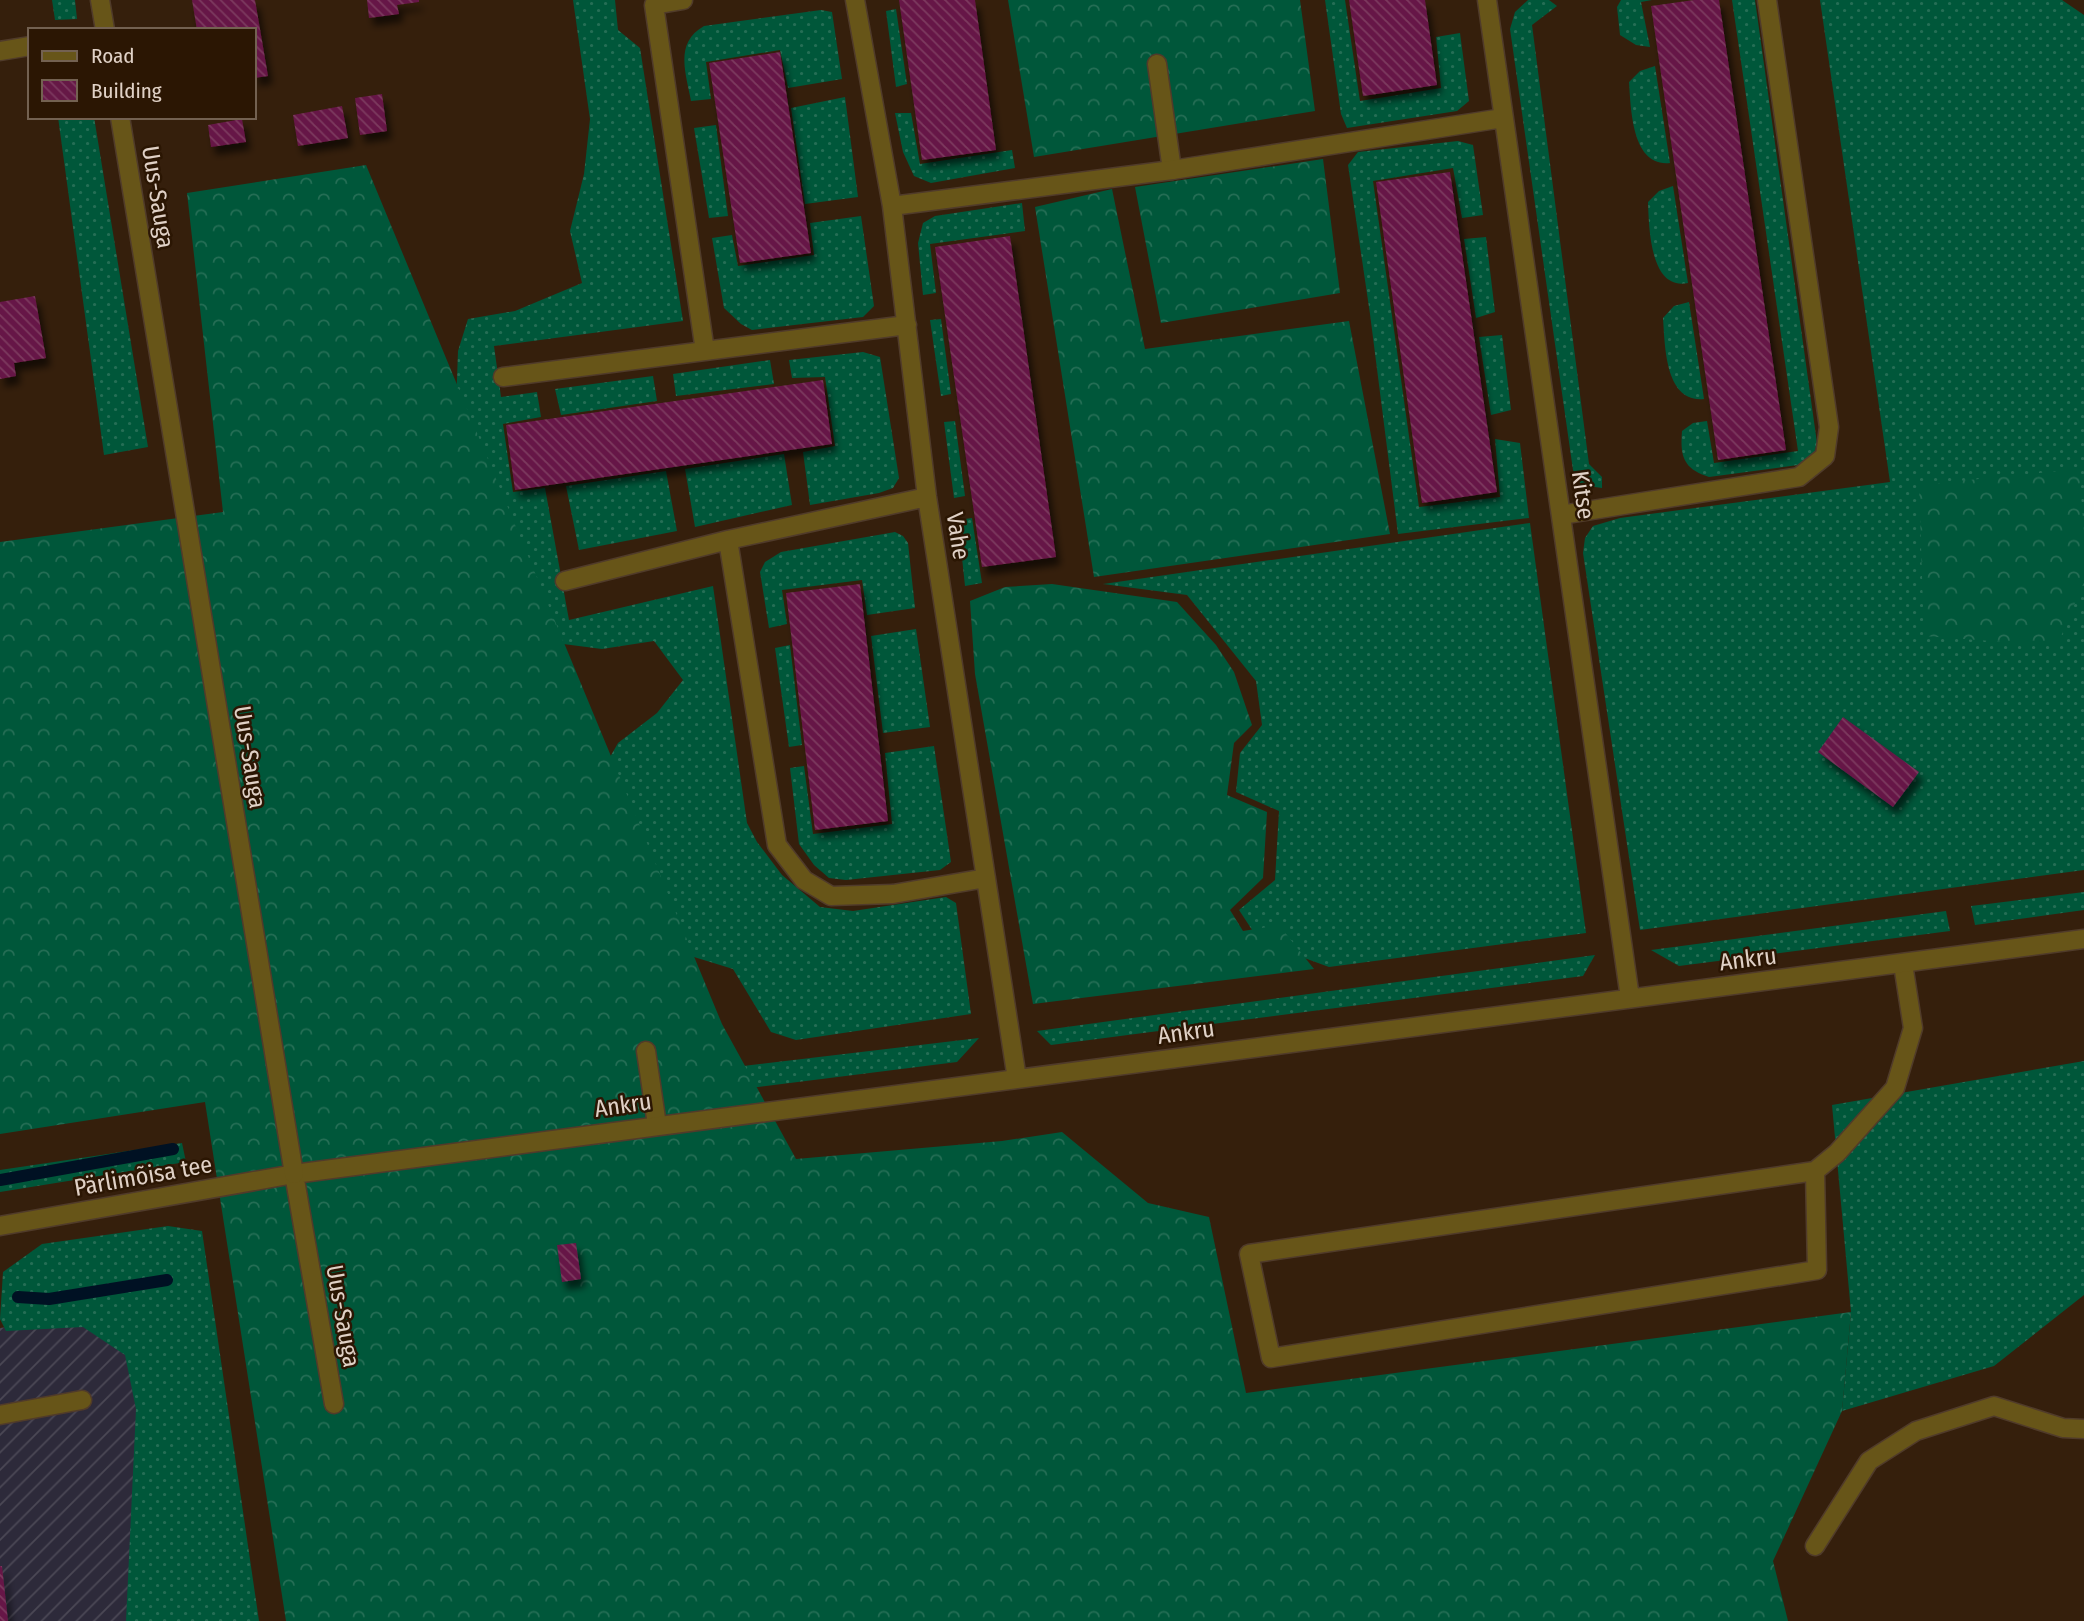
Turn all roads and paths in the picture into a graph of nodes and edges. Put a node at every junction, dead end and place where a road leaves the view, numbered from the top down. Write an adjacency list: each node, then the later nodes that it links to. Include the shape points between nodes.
1 (100, 0): 6 (street)
2 (683, 0): 15 (street, via 654,5)
3 (855, 0): 13 (street, Vahe)
4 (1487, 0): 10 (street, Kitse)
5 (1767, 0): 18 (street, via 1829,428 1825,456 1799,477)
6 (105, 28)
7 (28, 46): 8 (street)
8 (0, 51)
9 (1157, 64): 12 (street)
10 (1503, 118): 12 (street); 18 (street, Kitse)
11 (120, 119): 29 (street, Uus-Sauga)
12 (1172, 170): 13 (street)
13 (892, 206): 14 (street, Vahe)
14 (907, 325): 15 (street); 17 (street, Vahe)
15 (705, 351): 16 (street)
16 (503, 377)
17 (927, 497): 19 (street); 21 (street, Vahe)
18 (1561, 515): 24 (street, Kitse)
19 (728, 540): 20 (street); 21 (street, via 777,845 804,880 831,897 893,894)
20 (565, 581)
21 (986, 878): 26 (street, Vahe)
22 (2084, 939): 23 (street, Ankru)
23 (1903, 964): 24 (street, Ankru); 28 (street, via 1913,1028 1895,1088)
24 (1630, 998): 26 (street, Ankru)
25 (646, 1051): 27 (street)
26 (1017, 1079): 27 (street, Ankru)
27 (657, 1125): 29 (street, Ankru)
28 (1815, 1171): 28 (street, via 1249,1254 1271,1358 1817,1270)
29 (294, 1174): 30 (street, Pärlimõisa tee); 32 (street, Uus-Sauga)
30 (0, 1226)
31 (82, 1400): 33 (street)
32 (334, 1404)
33 (0, 1415)
34 (2084, 1429): 35 (street, via 2063,1428 1994,1406 1916,1431 1869,1461)
35 (1815, 1546)

